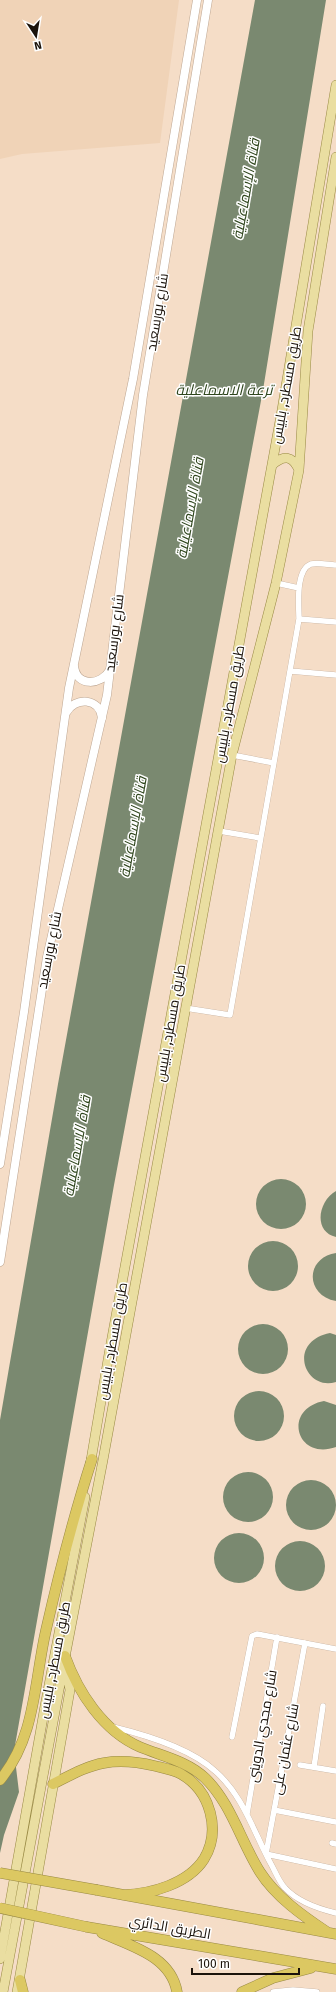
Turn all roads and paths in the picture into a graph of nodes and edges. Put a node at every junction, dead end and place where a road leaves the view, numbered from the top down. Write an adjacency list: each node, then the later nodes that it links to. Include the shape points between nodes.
1 (197, 0): 12 (main road, شارع بورسعيد, via 139,350)
2 (208, 0): 13 (main road, شارع بورسعيد, via 141,406)
3 (336, 86): 5 (main road, طريق مسطرد, بلبيس)
4 (336, 157): 6 (main road, طريق مسطرد, بلبيس, via 308,331)
5 (272, 465): 6 (main road, via 284,457 290,458); 25 (main road, طريق مسطرد, بلبيس, via 110,1346)
6 (299, 470): 8 (main road, طريق مسطرد, بلبيس)
7 (336, 565): 9 (street, via 312,564 305,568)
8 (276, 582): 9 (street); 18 (main road, طريق مسطرد, بلبيس)
9 (299, 588): 10 (street)
10 (299, 619): 11 (street); 14 (street)
11 (336, 622)
12 (74, 663): 13 (main road, via 74,669 81,679 92,682 103,679); 16 (main road, شارع بورسعيد)
13 (110, 670): 17 (main road, شارع بورسعيد)
14 (290, 671): 15 (street); 19 (street)
15 (336, 675)
16 (66, 713): 17 (main road, via 78,701 90,702 99,709); 23 (main road, شارع بورسعيد)
17 (102, 721): 24 (main road, شارع بورسعيد, via 47,957)
18 (232, 755): 19 (street); 20 (main road, طريق مسطرد, بلبيس)
19 (274, 763): 21 (street)
20 (219, 830): 21 (street); 22 (main road, طريق مسطرد, بلبيس)
21 (260, 838): 22 (street, via 230,1015)
22 (186, 1008): 29 (main road, طريق مسطرد, بلبيس, via 105,1453)
23 (0, 1164)
24 (0, 1262)
25 (92, 1459): 37 (highway, via 78,1500 46,1632 31,1715 20,1748); 50 (main road, طريق مسطرد, بلبيس)
26 (277, 1637): 27 (street); 33 (street, via 258,1634 250,1638); 40 (street, شارع مجدي الدوينى)
27 (305, 1643): 28 (street); 39 (street, شارع عثمان على)
28 (336, 1648)
29 (65, 1656): 30 (main road, طريق مسطرد, بلبيس); 32 (highway, via 83,1695)
30 (63, 1668): 38 (main road, via 70,1690); 53 (main road, طريق مسطرد, بلبيس)
31 (323, 1706): 35 (street)
32 (111, 1727): 40 (street, via 171,1746 203,1761 227,1784); 49 (highway, via 139,1746 180,1762 204,1777 221,1798 260,1872 287,1902)
33 (232, 1737)
34 (300, 1765): 35 (street)
35 (314, 1767): 36 (street)
36 (336, 1770)
37 (0, 1780)
38 (53, 1784): 45 (highway, via 85,1768 122,1761 141,1763 181,1774 201,1793 210,1811 213,1832 211,1845 203,1860 182,1879 164,1888 148,1893); 52 (main road)
39 (274, 1810): 41 (street); 42 (street, شارع عثمان على)
40 (247, 1814): 42 (street)
41 (336, 1822)
42 (266, 1854): 43 (street); 47 (street, via 285,1888 317,1908)
43 (336, 1869)
44 (0, 1873): 45 (highway, الطريق الدائري, bridge)
45 (123, 1895): 49 (highway, الطريق الدائري)
46 (0, 1908): 48 (highway, الطريق الدائري, bridge)
47 (336, 1913)
48 (87, 1927): 51 (highway, الطريق الدائري); 56 (highway, via 149,1954 171,1974)
49 (331, 1933)
50 (0, 1959)
51 (332, 1968): 57 (highway, via 309,1968 285,1974)
52 (20, 1980): 54 (main road); 55 (highway)
53 (3, 1992)
54 (17, 1992)
55 (23, 1992)
56 (177, 1992)
57 (242, 1992)
58 (274, 1992): 59 (street)
59 (317, 1992)

